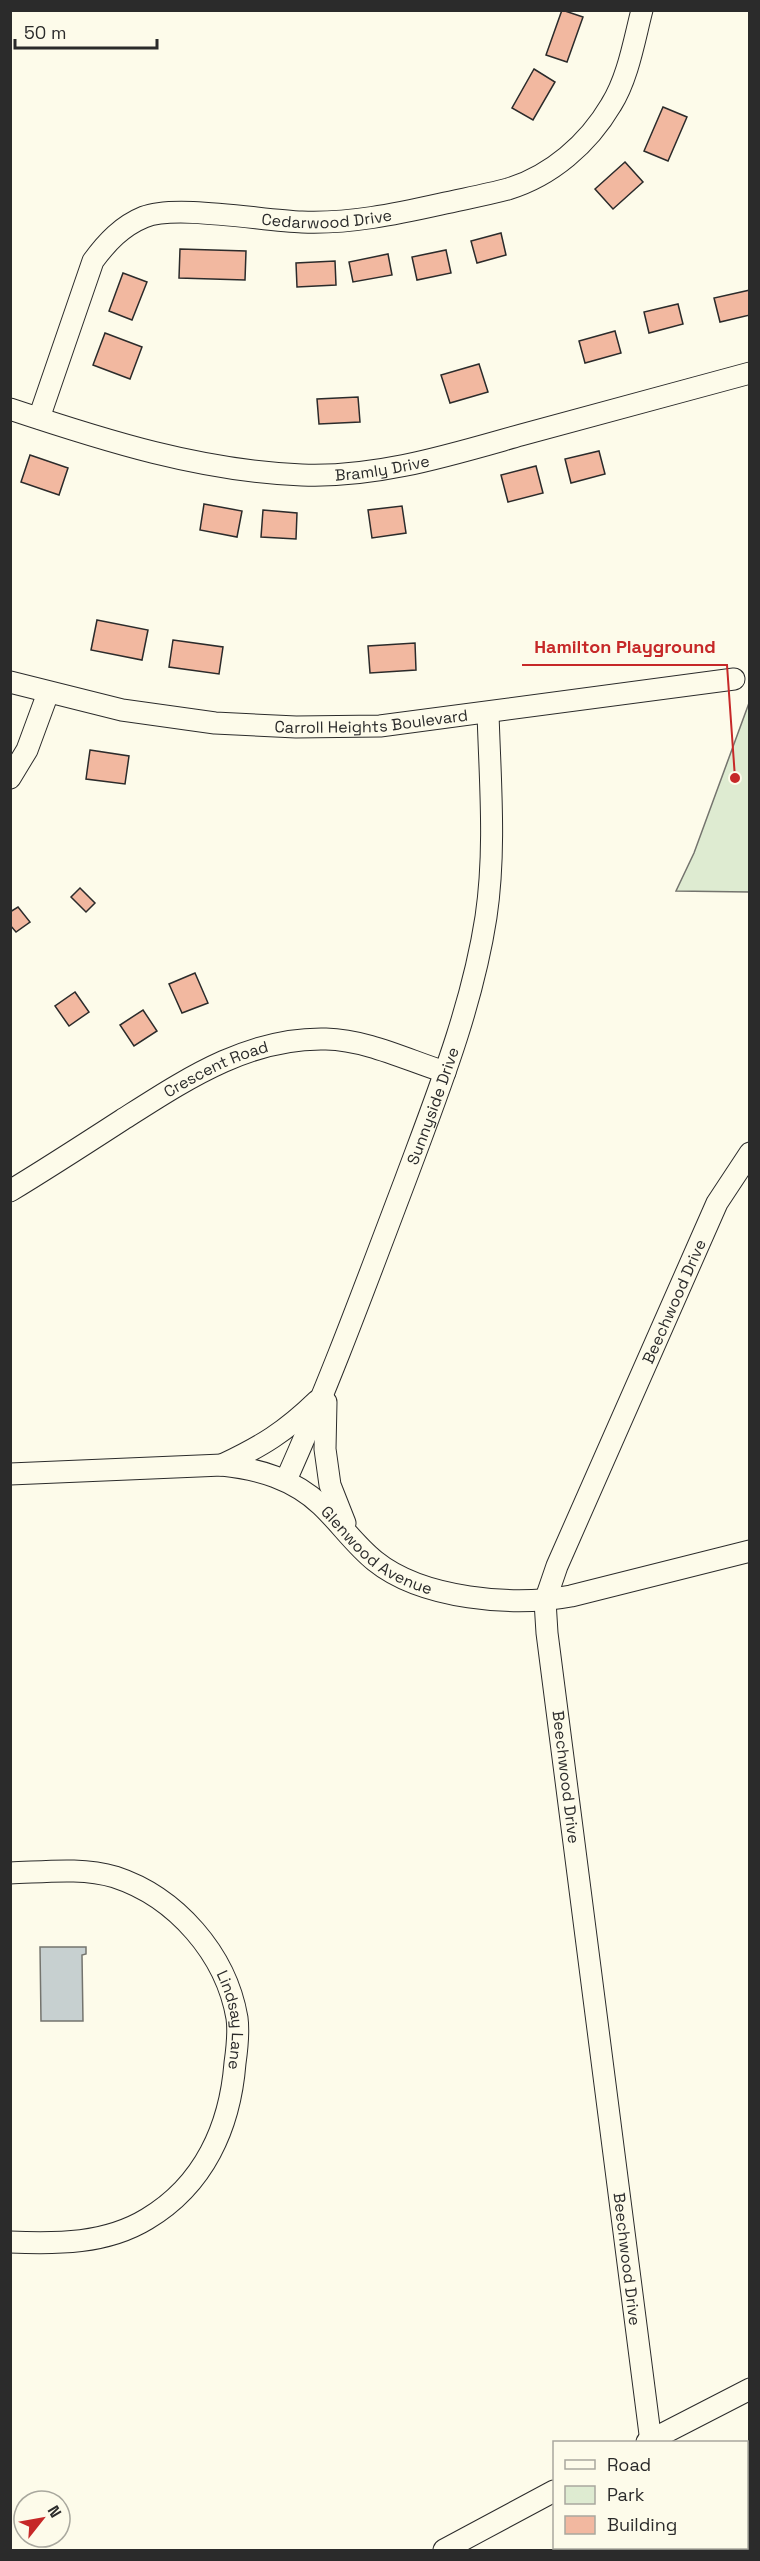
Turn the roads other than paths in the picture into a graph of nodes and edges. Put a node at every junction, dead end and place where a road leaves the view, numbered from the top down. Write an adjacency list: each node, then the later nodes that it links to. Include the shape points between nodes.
1 (642, 10): 4 (street, Cedarwood Drive, via 612,104 567,158 537,177 508,189 353,220 304,222 172,212 146,216 128,226 107,242 93,261)
2 (750, 373): 4 (street, Bramly Drive, via 441,457 371,471 304,475 235,469 171,458)
3 (10, 409): 4 (street, Bramly Drive)
4 (39, 418)
5 (734, 679): 8 (street, Carroll Heights Boulevard)
6 (10, 682): 7 (street, Carroll Heights Boulevard)
7 (48, 693): 8 (street, Carroll Heights Boulevard, via 122,710 215,723 296,727 380,726); 9 (street, via 27,750)
8 (488, 713): 10 (street, Sunnyside Drive, via 491,848 486,916 473,982)
9 (10, 778)
10 (445, 1072): 12 (street, Crescent Road, via 357,1044 327,1039 275,1044 234,1056 192,1076); 13 (street, Sunnyside Drive)
11 (750, 1153): 19 (street, Beechwood Drive, via 717,1203)
12 (10, 1191)
13 (326, 1392): 14 (street, via 267,1443); 16 (street, Sunnyside Drive); 17 (street, via 325,1449 330,1485)
14 (222, 1465): 15 (street, Glenwood Avenue); 16 (street, Glenwood Avenue, via 254,1468)
15 (10, 1474)
16 (286, 1480): 17 (street, Glenwood Avenue, via 320,1504)
17 (351, 1537): 19 (street, Glenwood Avenue, via 374,1561 405,1581 438,1591 515,1602)
18 (750, 1551): 19 (street, Glenwood Avenue)
19 (545, 1601): 23 (street, Beechwood Drive)
20 (10, 1873): 21 (street, Lindsay Lane, via 69,1871 112,1876 157,1896 203,1941 226,1982 237,2019 235,2074 228,2115 209,2156 169,2205 131,2227 99,2237 56,2244)
21 (10, 2242)
22 (750, 2389): 24 (street)
23 (650, 2441)
24 (652, 2441)
25 (553, 2492): 26 (street)
26 (444, 2550)

